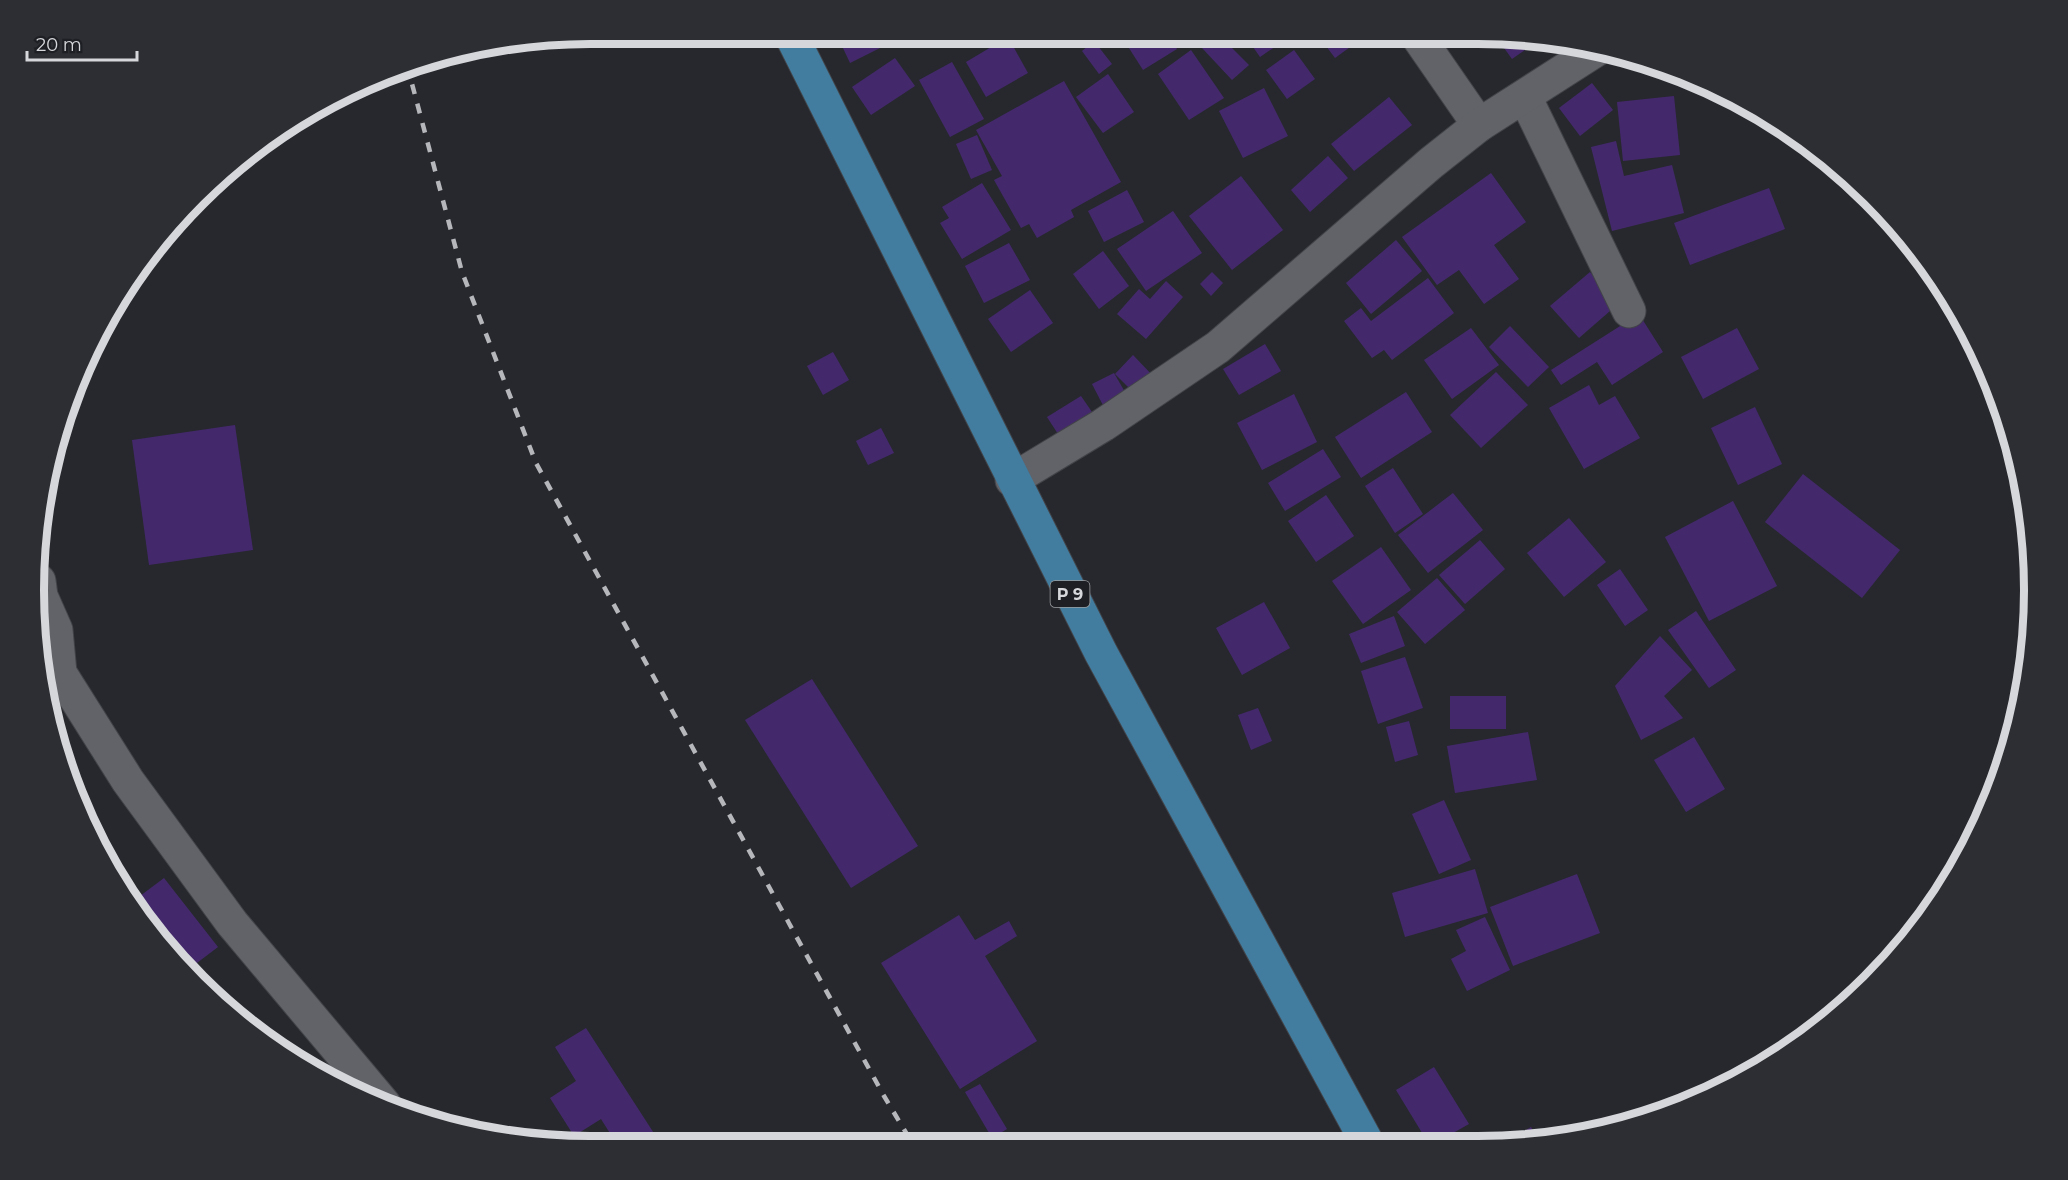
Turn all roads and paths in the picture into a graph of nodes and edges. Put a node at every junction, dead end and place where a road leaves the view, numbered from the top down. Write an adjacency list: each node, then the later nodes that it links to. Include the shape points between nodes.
1 (795, 44): 7 (main road, P 9)
2 (1423, 44): 5 (street)
3 (1589, 55): 4 (street)
4 (1525, 97): 5 (street); 6 (street)
5 (1479, 126): 7 (street, via 1218,347 1103,425)
6 (1629, 311)
7 (1012, 480): 10 (main road, P 9, via 1101,654)
8 (44, 604): 9 (street, via 56,630 60,673 128,781 232,923)
9 (374, 1092)
10 (1364, 1136)

